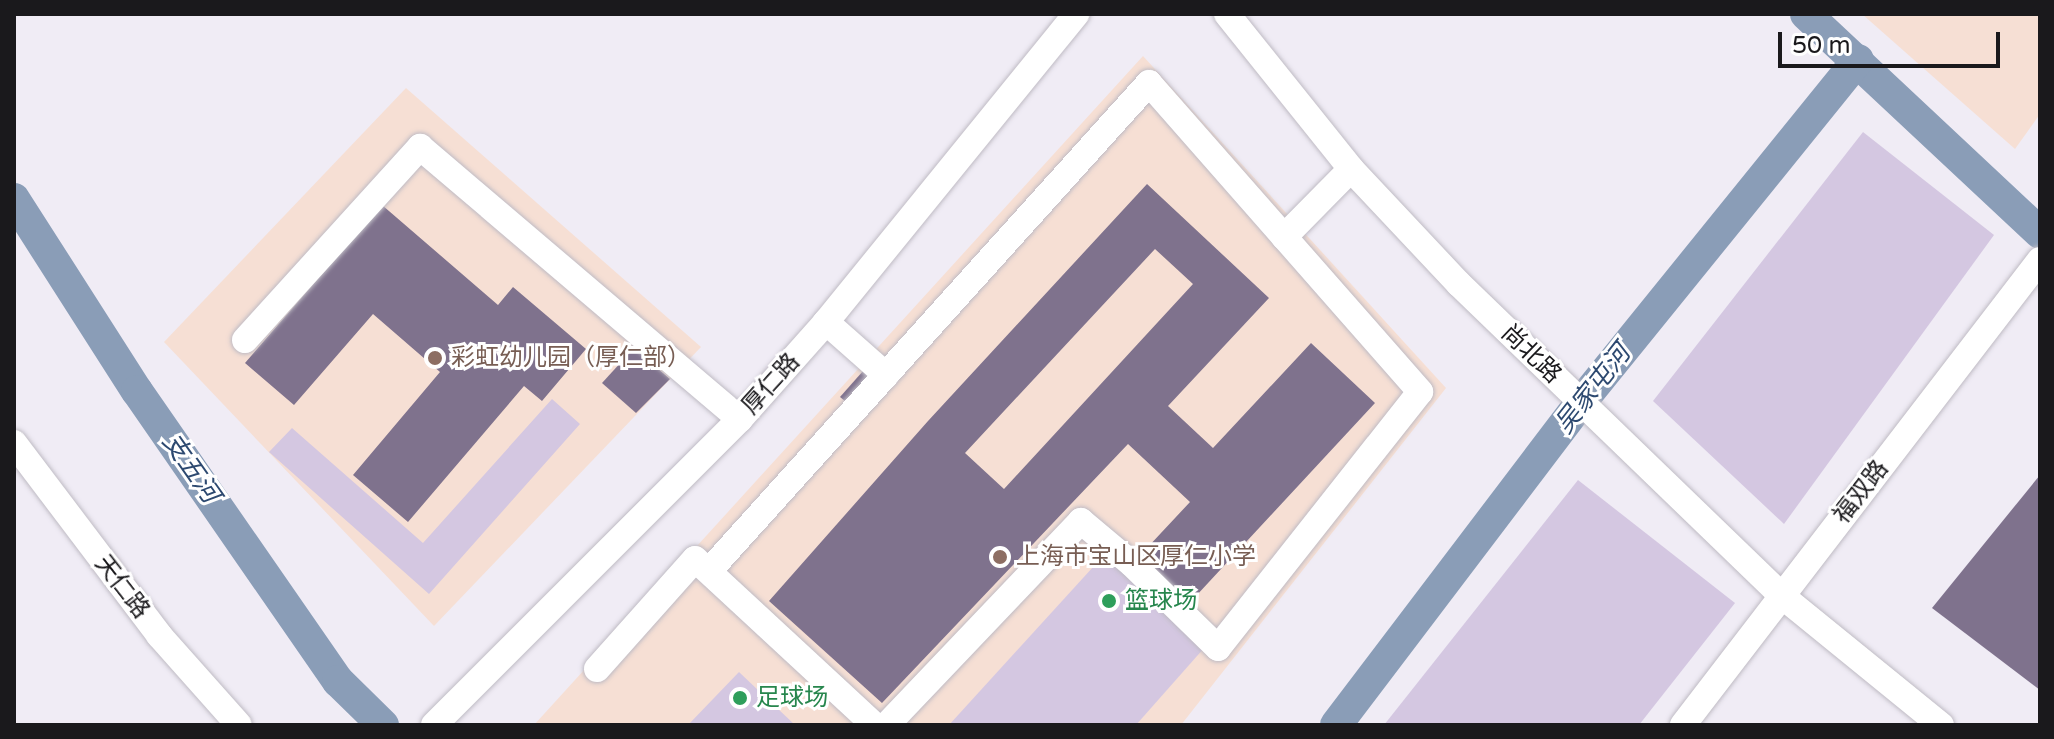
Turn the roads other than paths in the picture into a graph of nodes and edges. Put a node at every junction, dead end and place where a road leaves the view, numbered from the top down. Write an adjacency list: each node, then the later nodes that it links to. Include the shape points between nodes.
1 (1076, 14): 6 (street, 厚仁路)
2 (1227, 14): 3 (street, 尚北路)
3 (1351, 169): 4 (street); 12 (street, 尚北路, via 1459,284)
4 (1284, 237): 8 (street, via 1149,83); 17 (street, via 1420,392 1218,648 1081,521)
5 (2040, 260): 12 (street, 福双路)
6 (826, 322): 8 (street); 9 (street, 厚仁路)
7 (245, 340): 9 (street, via 420,147)
8 (886, 375): 11 (street)
9 (740, 419): 14 (street, 厚仁路)
10 (14, 443): 15 (street, 天仁路, via 159,635)
11 (709, 571): 13 (street, via 695,559); 16 (street)
12 (1782, 596): 18 (street, 福双路); 19 (street, 尚北路)
13 (597, 669)
14 (436, 724)
15 (239, 725)
16 (874, 725)
17 (887, 725)
18 (1683, 725)
19 (1941, 725)

